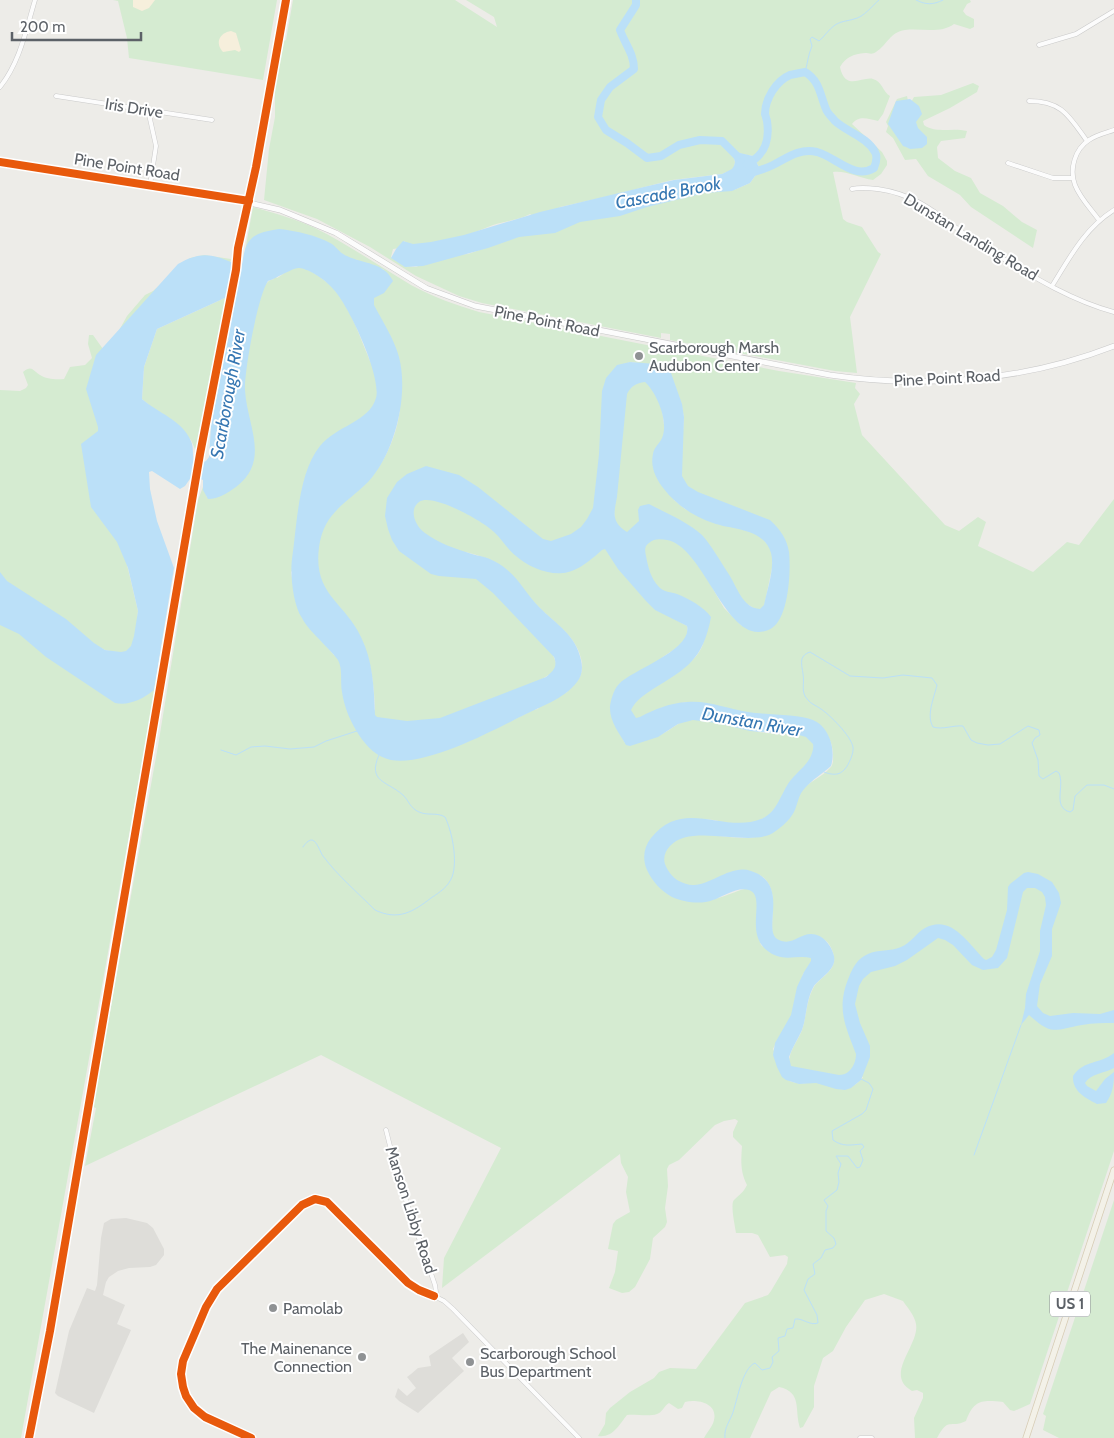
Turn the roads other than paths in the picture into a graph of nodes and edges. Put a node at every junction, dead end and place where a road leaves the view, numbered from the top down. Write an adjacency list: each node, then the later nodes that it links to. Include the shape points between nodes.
1 (35, 0): 5 (street, via 18,58)
2 (1112, 12): 3 (street); 4 (street, via 1076,34)
3 (1114, 18)
4 (1039, 45)
5 (0, 87)
6 (1040, 94): 9 (street)
7 (56, 96): 10 (street, Iris Drive)
8 (1029, 101): 9 (street)
9 (1040, 101): 13 (street, via 1062,110)
10 (148, 110): 11 (street, Iris Drive); 19 (street, via 156,146)
11 (212, 120)
12 (1114, 130): 13 (street)
13 (1087, 141): 18 (street, via 1076,156)
14 (1024, 160): 17 (street)
15 (0, 162): 19 (main road, Pine Point Road)
16 (1008, 163): 17 (street)
17 (1021, 167): 18 (street, via 1053,178)
18 (1073, 178): 22 (street, via 1078,191)
19 (150, 185): 25 (main road, Pine Point Road, via 249,201 290,213 328,229 426,288 470,305 830,375 906,382 977,379 1056,365)
20 (852, 189): 23 (street, Dunstan Landing Road, via 862,187 888,191 914,199 981,245)
21 (1114, 210): 22 (street)
22 (1100, 220): 23 (street, via 1079,243)
23 (1052, 286): 24 (street, Dunstan Landing Road)
24 (1114, 312)
25 (1114, 346)
26 (386, 1130): 28 (street, Manson Libby Road, via 397,1174 435,1285)
27 (1114, 1170): 33 (main road, US 1)
28 (434, 1296): 29 (street, via 408,1283 327,1202 315,1199 302,1205 217,1289 183,1361 184,1391 194,1408 205,1417); 30 (street, Manson Libby Road, via 453,1309)
29 (251, 1438)
30 (579, 1438)
31 (860, 1438): 32 (street)
32 (872, 1438)
33 (1026, 1438)

